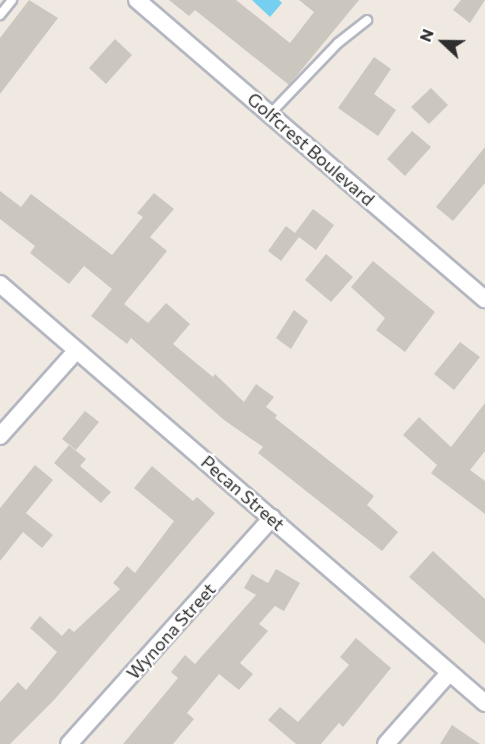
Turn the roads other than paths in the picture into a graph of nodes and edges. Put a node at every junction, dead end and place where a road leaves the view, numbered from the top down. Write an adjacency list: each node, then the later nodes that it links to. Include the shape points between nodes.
1 (12, 0): 3 (lane)
2 (139, 0): 5 (street, Golfcrest Boulevard)
3 (0, 15)
4 (367, 20): 5 (lane)
5 (270, 114): 7 (street, Golfcrest Boulevard)
6 (0, 284): 8 (street, Pecan Street)
7 (485, 299)
8 (76, 351): 9 (street); 10 (street, Pecan Street)
9 (0, 436)
10 (272, 518): 11 (street, Pecan Street); 13 (street, Wynona Street)
11 (449, 673): 12 (street, Pecan Street); 14 (street)
12 (485, 702)
13 (69, 744)
14 (386, 744)

